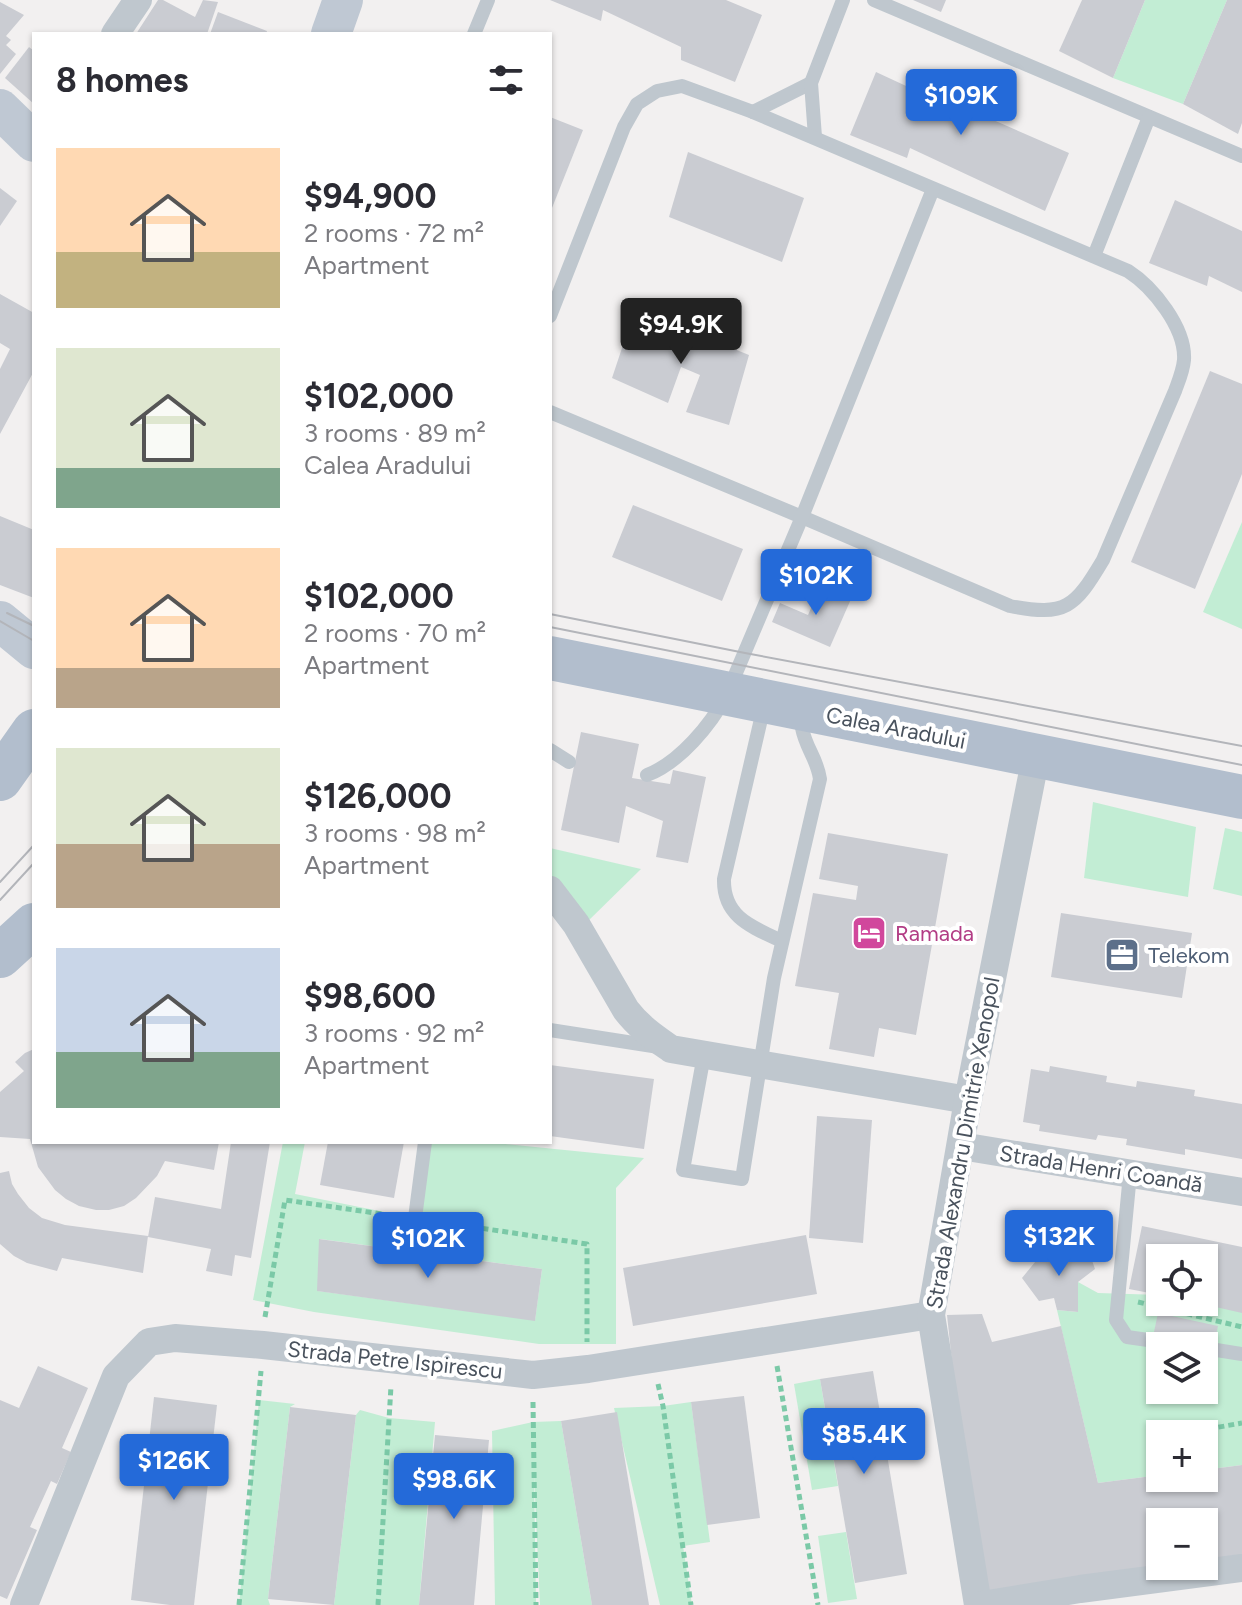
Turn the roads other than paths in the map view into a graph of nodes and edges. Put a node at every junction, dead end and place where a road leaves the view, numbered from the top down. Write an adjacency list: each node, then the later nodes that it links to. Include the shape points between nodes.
1 (138, 0): 6 (street)
2 (343, 0): 7 (street)
3 (488, 0): 8 (lane)
4 (843, 0): 9 (lane)
5 (874, 0): 12 (lane)
6 (116, 32)
7 (332, 32)
8 (475, 32)
9 (811, 83): 11 (lane); 13 (lane)
10 (0, 109): 14 (street)
11 (753, 112): 13 (lane); 18 (lane, via 682,86 657,91 637,104)
12 (1149, 117): 15 (lane); 17 (lane)
13 (815, 137): 16 (lane)
14 (32, 140)
15 (1242, 156)
16 (933, 189): 17 (lane); 20 (lane)
17 (1094, 256): 20 (lane, via 1128,271 1153,291 1185,356 1103,560 1076,599 1058,610 1010,606)
18 (552, 311)
19 (552, 413): 20 (lane)
20 (802, 517): 25 (lane)
21 (0, 621): 22 (street)
22 (32, 647)
23 (552, 659): 25 (main road, Calea Aradului)
24 (552, 690): 25 (main road, Calea Aradului)
25 (752, 713): 29 (main road, Calea Aradului); 29 (main road, Calea Aradului); 30 (lane); 36 (lane, via 724,894 740,918); 36 (lane, via 805,743 820,779)
26 (32, 734): 31 (main road)
27 (552, 751): 28 (lane)
28 (569, 762)
29 (1034, 766): 32 (main road, Calea Aradului); 33 (main road, Calea Aradului); 42 (street, Strada Alexandru Dimitrie Xenopol)
30 (647, 775)
31 (0, 779)
32 (1242, 797)
33 (1242, 816)
34 (552, 893): 39 (street, via 626,1010)
35 (32, 927): 37 (main road)
36 (782, 941): 41 (lane)
37 (0, 956)
38 (552, 1030): 39 (lane)
39 (671, 1049): 40 (street)
40 (704, 1055): 41 (street); 41 (lane, via 683,1170 742,1179)
41 (759, 1064): 42 (street)
42 (968, 1100): 44 (street, Strada Alexandru Dimitrie Xenopol)
43 (425, 1144): 47 (lane)
44 (961, 1146): 45 (street, Strada Henri Coandă); 48 (street, Strada Alexandru Dimitrie Xenopol)
45 (1130, 1174): 46 (street, Strada Henri Coandă); 49 (lane, via 1116,1320 1127,1337)
46 (1242, 1192)
47 (415, 1218)
48 (931, 1315): 54 (street, Strada Petre Ispirescu, via 533,1375 263,1345 175,1338 149,1342 116,1376); 55 (street, Strada Alexandru Dimitrie Xenopol)
49 (1146, 1340)
50 (1218, 1350): 51 (lane)
51 (1242, 1354)
52 (1242, 1568): 53 (street, Strada Alexandru Dimitrie Xenopol)
53 (1084, 1597): 55 (street, Strada Alexandru Dimitrie Xenopol)
54 (24, 1605)
55 (980, 1605)

